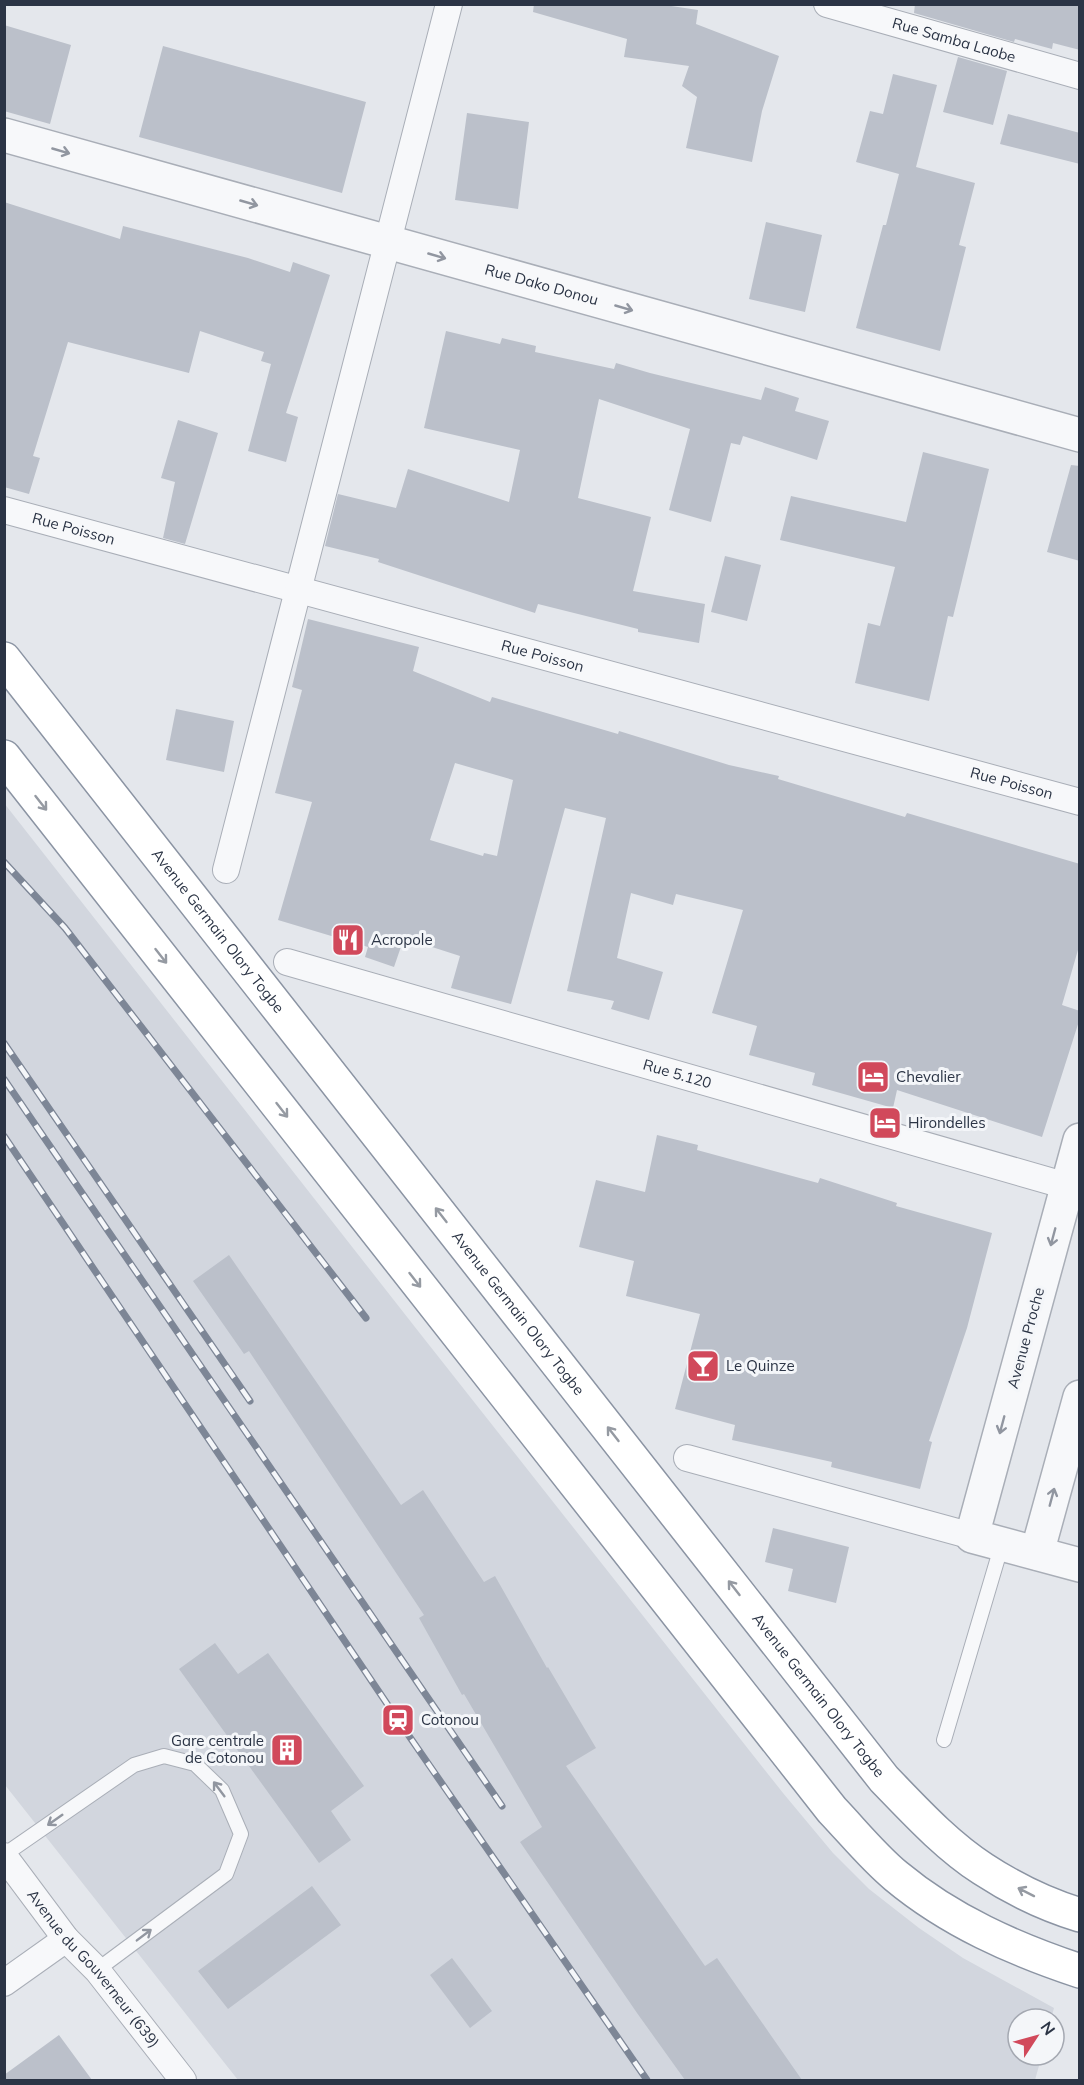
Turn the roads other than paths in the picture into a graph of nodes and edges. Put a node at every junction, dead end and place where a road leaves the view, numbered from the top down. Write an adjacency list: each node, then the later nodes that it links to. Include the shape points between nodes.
1 (449, 4): 5 (street)
2 (827, 4): 3 (street, Rue Samba Laobe)
3 (1080, 76)
4 (4, 135): 5 (street, Rue Dako Donou, one-way to 5)
5 (388, 242): 6 (street, Rue Dako Donou, one-way to 6); 8 (street)
6 (1080, 435)
7 (4, 510): 8 (street, Rue Poisson)
8 (298, 590): 11 (street, Rue Poisson); 12 (street)
9 (4, 658): 23 (highway, Avenue Germain Olory Togbe, one-way to 9, via 1024,1892 984,1869 952,1845 884,1779)
10 (4, 757): 26 (highway, one-way to 26, via 832,1810 895,1875 932,1904 998,1940)
11 (1080, 802)
12 (226, 870)
13 (287, 962): 15 (street, Rue 5.120)
14 (1080, 1140): 15 (street, Avenue Proche)
15 (1067, 1186): 18 (street, Avenue Proche, one-way to 18)
16 (1080, 1397): 19 (street, one-way to 16)
17 (687, 1458): 18 (street)
18 (987, 1540): 19 (street); 21 (lane)
19 (1037, 1553): 20 (street)
20 (1080, 1565)
21 (944, 1740)
22 (4, 1855): 24 (street, Avenue du Gouverneur (639)); 25 (lane, one-way to 22, via 226,1874 241,1833 222,1790 195,1764 164,1756 134,1765)
23 (1080, 1915)
24 (66, 1939): 25 (street, Avenue du Gouverneur (639)); 27 (street)
25 (97, 1970): 28 (street, Avenue du Gouverneur (639))
26 (1080, 1971)
27 (4, 1983)
28 (183, 2080)

